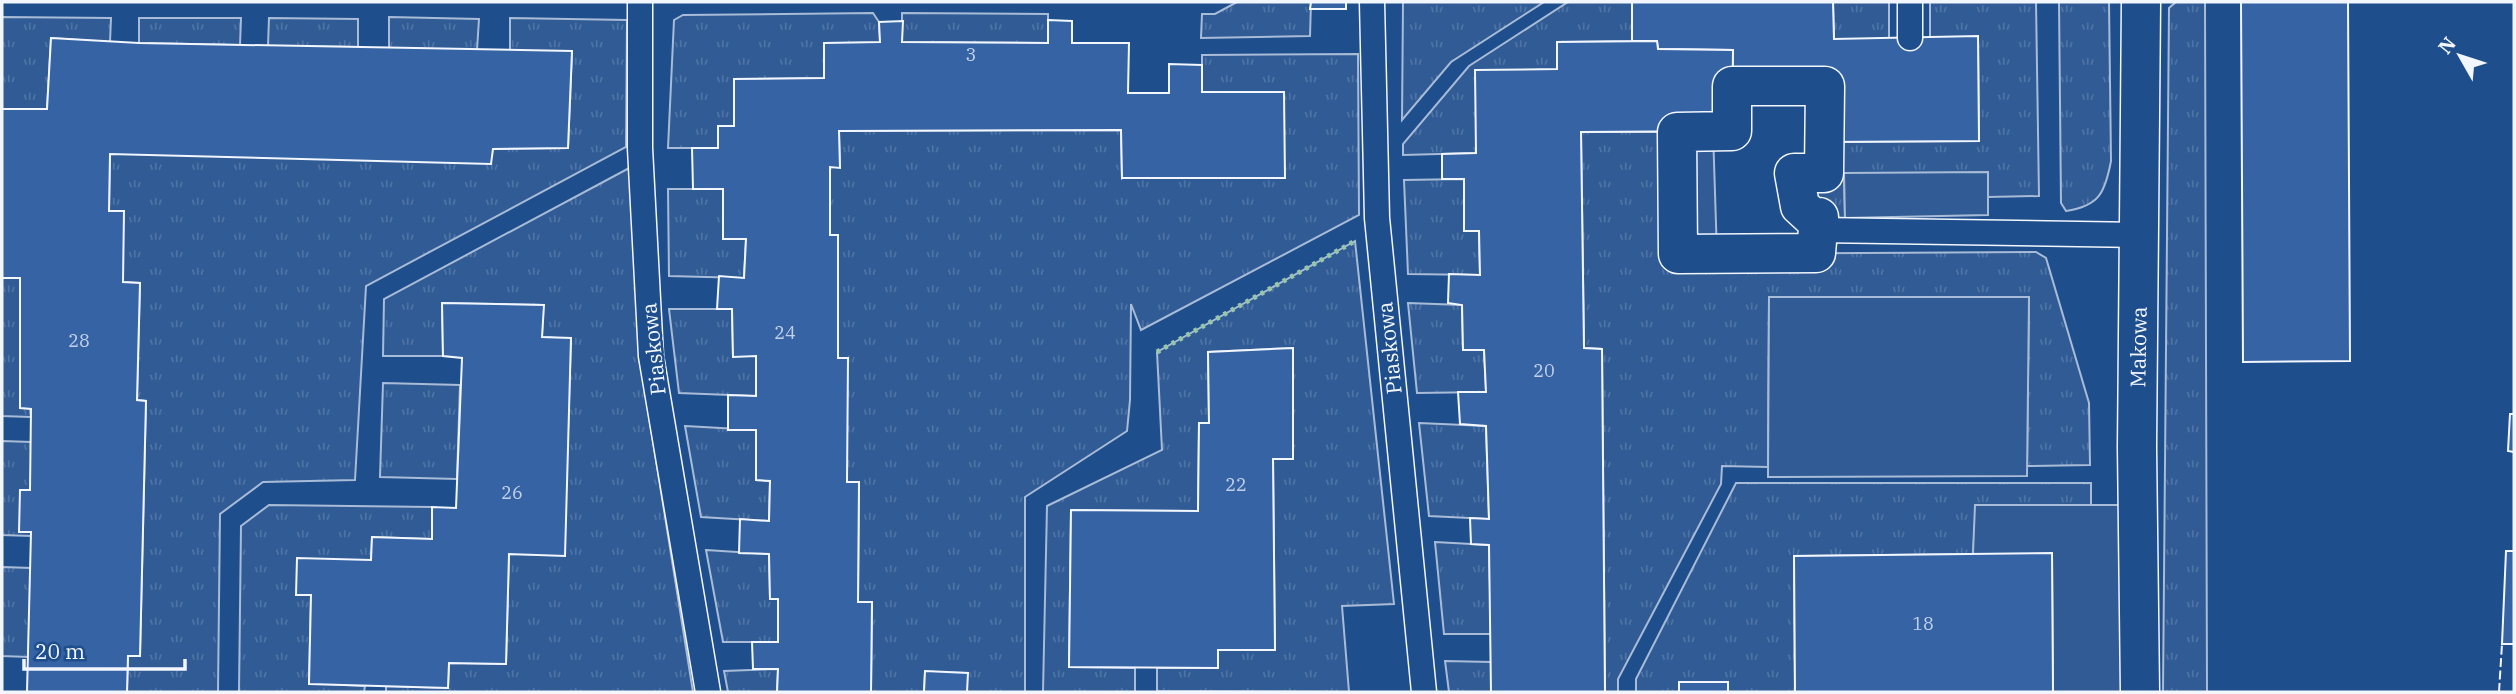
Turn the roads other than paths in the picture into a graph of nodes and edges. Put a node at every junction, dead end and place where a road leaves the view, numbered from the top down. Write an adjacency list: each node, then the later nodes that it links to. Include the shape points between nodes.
1 (640, 2): 8 (lane, Piaskowa, via 640,148 652,356)
2 (1372, 2): 9 (lane, Piaskowa, via 1377,219)
3 (1910, 2): 5 (lane)
4 (2141, 2): 7 (street, Makowa)
5 (1910, 38)
6 (1818, 230): 6 (street, via 1819,217 1812,217 1800,206 1794,173 1824,173 1825,86 1732,86 1732,131 1677,132 1678,254 1816,253); 7 (lane)
7 (2141, 235): 10 (street, Makowa, via 2137,447)
8 (708, 692)
9 (1424, 692)
10 (2140, 692)

